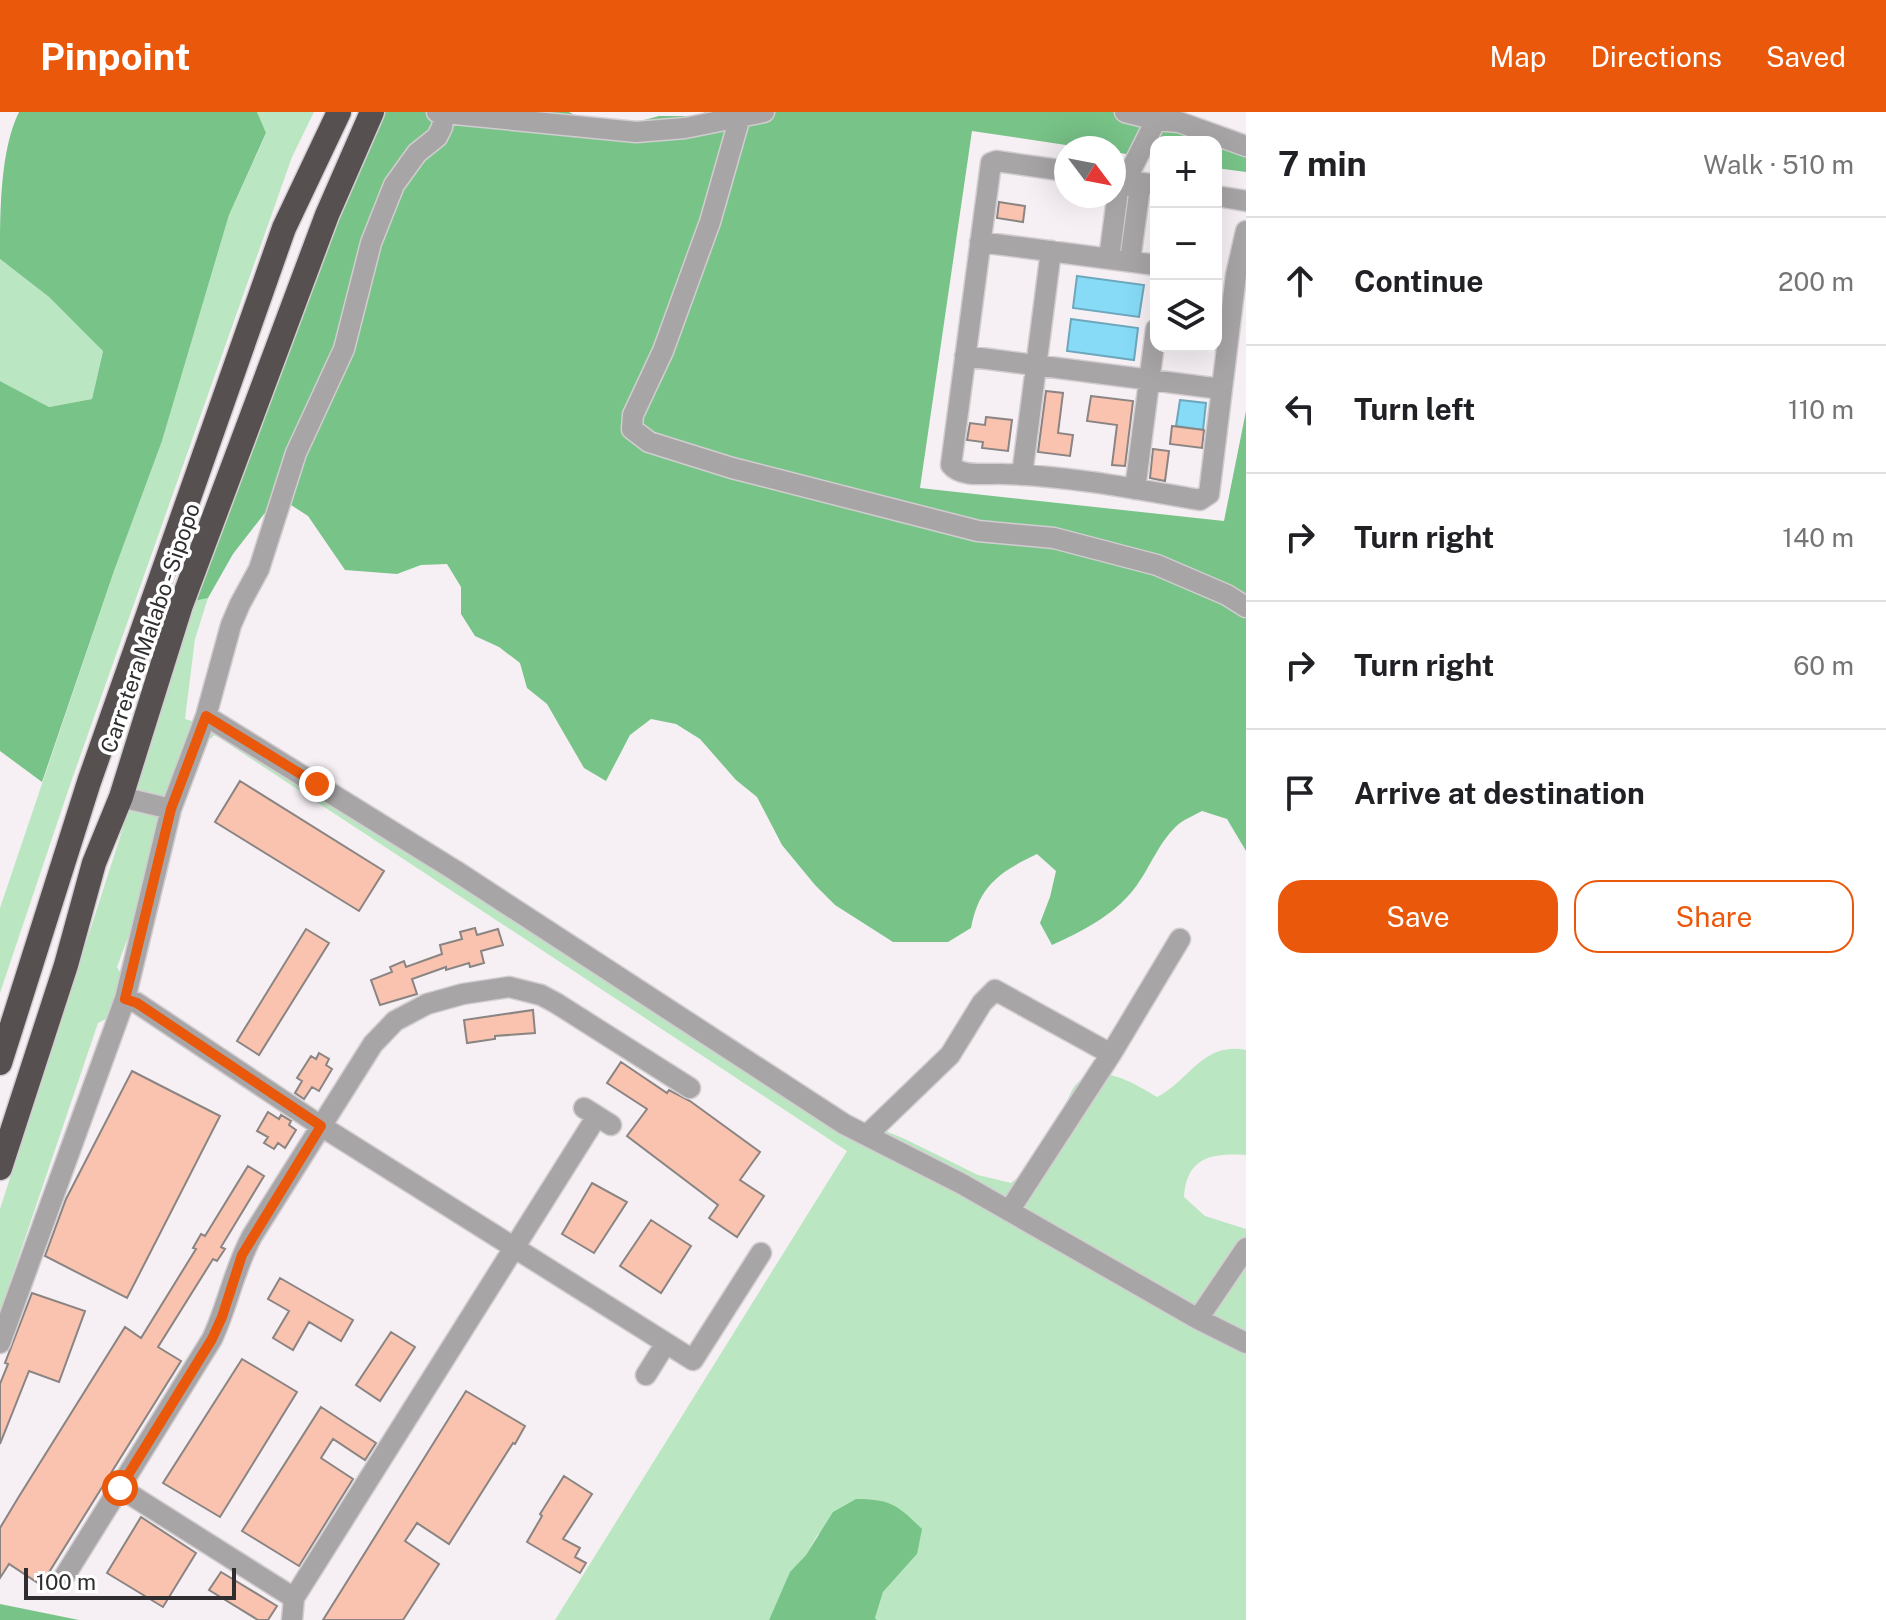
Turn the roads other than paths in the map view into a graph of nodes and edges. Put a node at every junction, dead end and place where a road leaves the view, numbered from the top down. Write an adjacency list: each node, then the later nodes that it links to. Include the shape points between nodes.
1 (339, 112): 36 (highway, Carretera Malabo - Sipopo, via 284,228 89,782)
2 (372, 112): 31 (highway, Carretera Malabo - Sipopo, via 327,215 181,605)
3 (764, 112): 6 (street)
4 (1125, 112): 7 (street)
5 (440, 113): 6 (street, via 636,132); 30 (street, via 437,137 404,168 381,217 344,349 296,453 259,569 231,625)
6 (740, 117): 29 (street, via 710,222 663,351 633,415 632,429 649,442 732,468 978,531 1054,538 1157,565)
7 (1156, 120): 8 (street, via 1179,122); 10 (street)
8 (1246, 146)
9 (1054, 169): 17 (street, via 991,163)
10 (1126, 176)
11 (1126, 181): 12 (street)
12 (1150, 184)
13 (1222, 197): 14 (street)
14 (1246, 201)
15 (1118, 208): 19 (street)
16 (1246, 231): 21 (street)
17 (980, 242): 18 (street); 23 (street)
18 (1051, 251): 19 (street); 24 (street)
19 (1119, 260): 20 (street)
20 (1150, 264)
21 (1226, 274): 26 (street)
22 (1153, 352): 25 (street)
23 (965, 356): 24 (street); 27 (street, via 951,465 961,473)
24 (1036, 365): 25 (street); 27 (street)
25 (1149, 380): 26 (street); 28 (street)
26 (1221, 389): 28 (street, via 1206,498)
27 (1022, 475): 28 (street)
28 (1135, 489)
29 (1246, 607)
30 (206, 716): 32 (street); 40 (street)
31 (121, 797): 32 (street); 41 (highway, Carretera Malabo - Sipopo, via 94,863)
32 (171, 809): 34 (street)
33 (1180, 939): 35 (street)
34 (125, 999): 39 (street); 47 (street)
35 (1111, 1054): 40 (street, via 995,990 950,1055); 42 (street)
36 (0, 1063)
37 (690, 1088): 39 (street, via 541,995 491,988 427,1004 395,1021 373,1044)
38 (597, 1116): 43 (street)
39 (321, 1126): 43 (street); 51 (street, via 242,1255 212,1339)
40 (867, 1135): 42 (street)
41 (0, 1168)
42 (1009, 1211): 46 (street)
43 (514, 1248): 48 (street); 53 (street)
44 (1246, 1248): 46 (street)
45 (761, 1253): 48 (street, via 693,1360)
46 (1198, 1319): 49 (street)
47 (0, 1343)
48 (666, 1343): 50 (street)
49 (1246, 1343)
50 (646, 1375)
51 (120, 1488): 52 (street); 53 (street)
52 (64, 1577)
53 (294, 1598): 54 (street)
54 (292, 1620)

